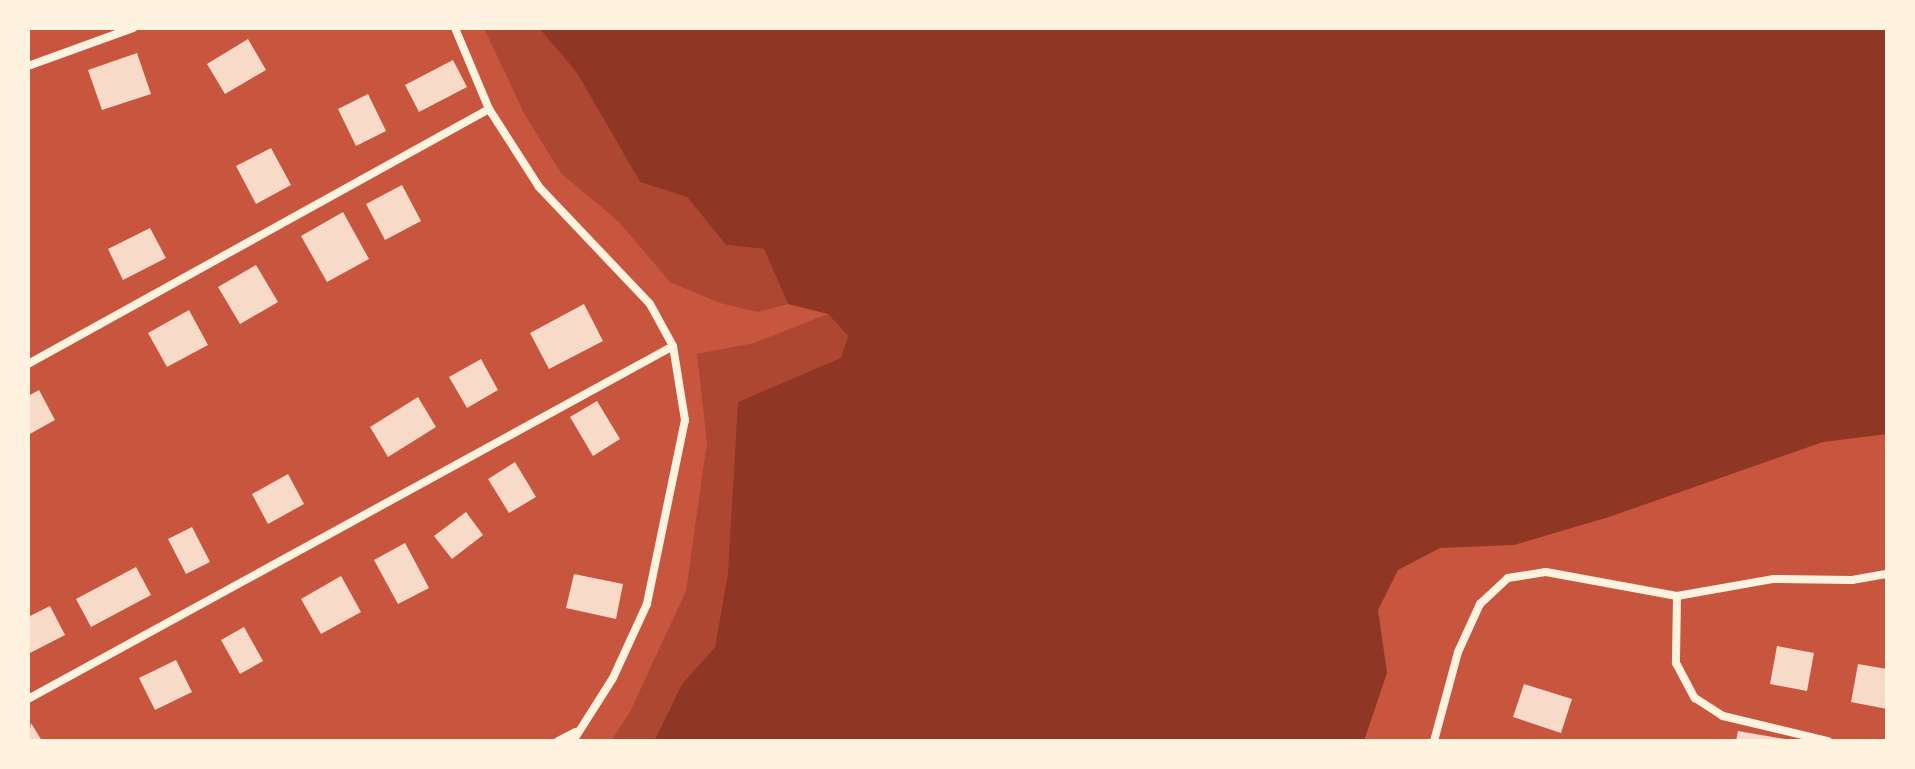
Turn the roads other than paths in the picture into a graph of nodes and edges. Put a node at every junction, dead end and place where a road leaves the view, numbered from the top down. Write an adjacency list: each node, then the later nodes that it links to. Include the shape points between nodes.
1 (133, 28): 3 (street)
2 (455, 28): 4 (street)
3 (28, 66)
4 (489, 109): 5 (street, via 539,187 650,304); 6 (street)
5 (673, 346): 9 (street); 10 (street, via 685,420 647,604 613,678)
6 (28, 364)
7 (1887, 574): 8 (street, via 1852,580 1773,579)
8 (1677, 596): 12 (street, via 1546,572 1508,578 1480,604 1458,652); 13 (street, via 1676,663 1695,698 1723,716)
9 (28, 699)
10 (574, 736): 11 (street)
11 (558, 741)
12 (1434, 741)
13 (1828, 741)

